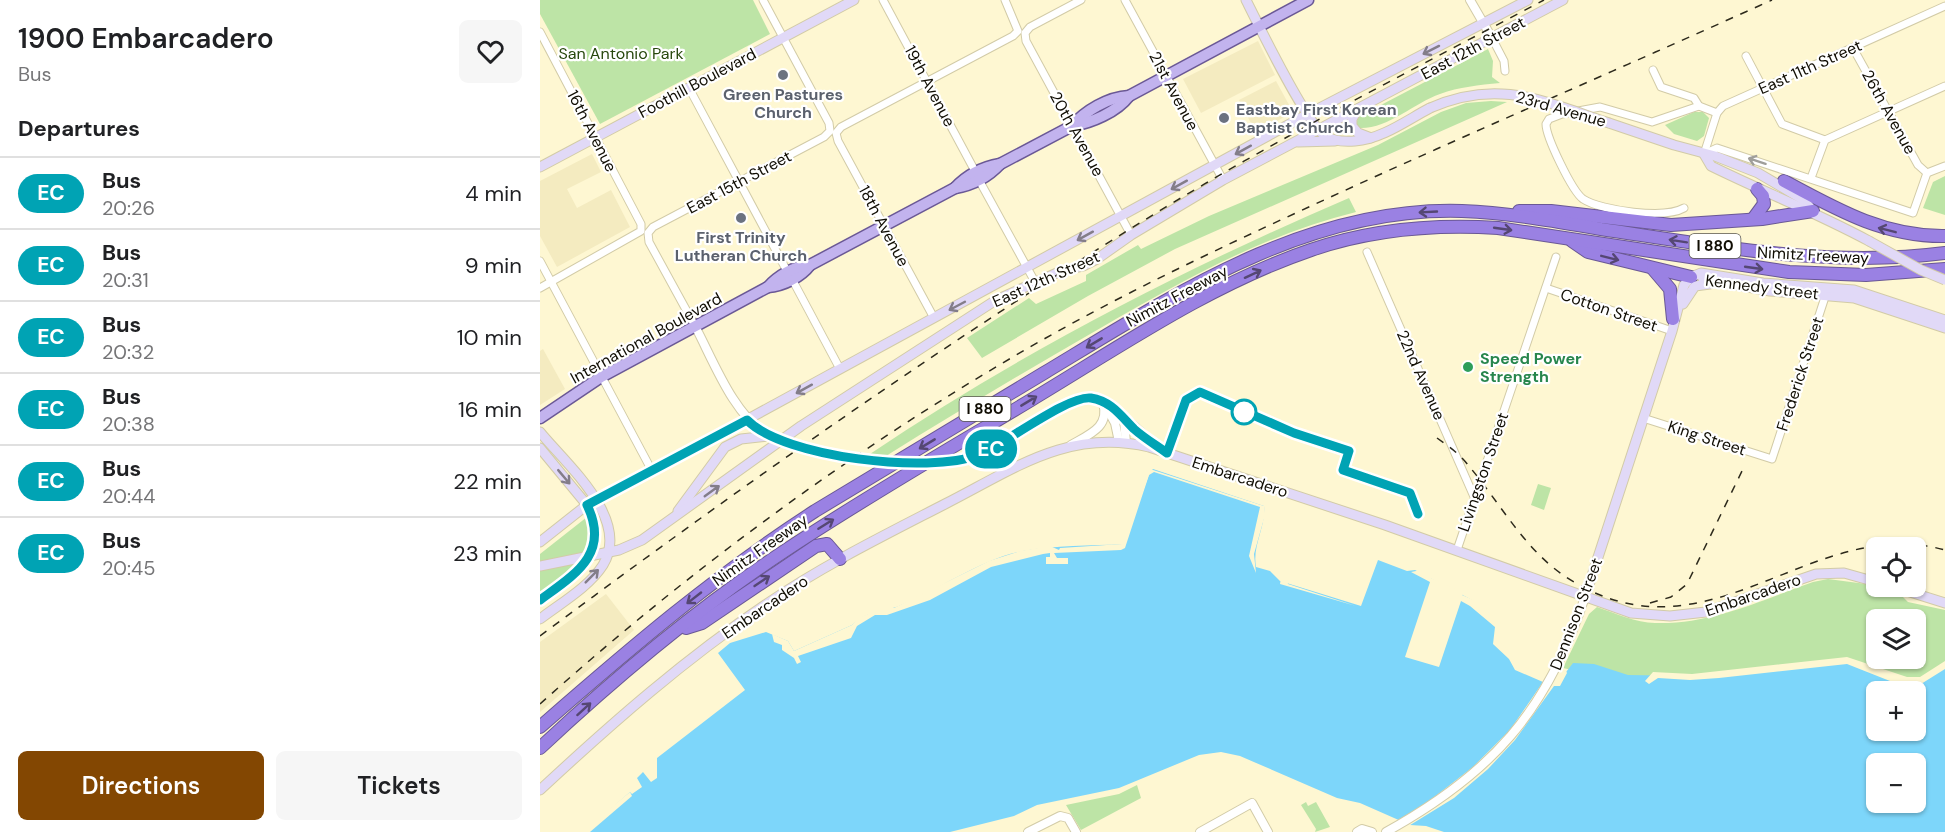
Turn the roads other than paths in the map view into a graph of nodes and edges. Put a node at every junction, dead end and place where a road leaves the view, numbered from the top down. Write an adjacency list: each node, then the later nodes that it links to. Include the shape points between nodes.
1 (763, 0): 17 (street, 18th Avenue)
2 (854, 0): 17 (main road, Foothill Boulevard)
3 (884, 0): 25 (street, 19th Avenue)
4 (1005, 0): 16 (street, 20th Avenue)
5 (1081, 0): 16 (street, East 15th Street)
6 (1125, 0): 24 (street, 21st Avenue)
7 (1246, 0): 14 (main road)
8 (1308, 0): 14 (main road, International Boulevard)
9 (1470, 0): 13 (street, 23rd Avenue)
10 (1528, 0): 13 (main road, East 12th Street)
11 (1563, 0): 18 (main road, East 12th Street)
12 (1945, 6): 20 (street, East 11th Street)
13 (1483, 23): 18 (street, 23rd Avenue); 33 (main road, East 12th Street, one-way to 33)
14 (1260, 26): 24 (main road, International Boulevard); 33 (main road)
15 (540, 32): 19 (street, 16th Avenue)
16 (1022, 32): 25 (street, East 15th Street); 34 (street, 20th Avenue)
17 (783, 38): 27 (main road, Foothill Boulevard); 36 (street, 18th Avenue)
18 (1492, 38): 23 (street, 23rd Avenue); 30 (main road, East 12th Street)
19 (543, 44): 37 (street, 16th Avenue)
20 (1853, 48): 28 (street, East 11th Street); 31 (street, 26th Avenue)
21 (1746, 56): 28 (street)
22 (1653, 70): 29 (street, via 1661,87 1694,98)
23 (1505, 71)
24 (1166, 76): 34 (main road, International Boulevard, via 1107,113); 43 (street, 21st Avenue)
25 (928, 82): 36 (street, East 15th Street); 47 (street, 19th Avenue)
26 (1945, 86): 31 (street)
27 (689, 88): 37 (main road, Foothill Boulevard); 52 (street)
28 (1763, 88): 32 (street, East 11th Street, via 1723,106); 40 (street, via 1782,124)
29 (1699, 106): 32 (street); 54 (street, via 1656,122 1600,107 1562,114 1546,124 1571,183 1583,198 1604,207 1664,214)
30 (1359, 108): 35 (main road, East 12th Street); 38 (main road, via 1352,126)
31 (1889, 111): 40 (street); 46 (street, 26th Avenue, via 1918,165)
32 (1718, 113): 42 (street)
33 (1308, 114): 35 (main road); 43 (main road, East 12th Street, one-way to 43)
34 (1072, 126): 47 (main road, International Boulevard, via 1000,164 988,166); 57 (street, 20th Avenue)
35 (1318, 129): 39 (main road); 41 (main road, East 12th Street)
36 (833, 132): 52 (street, East 15th Street); 59 (street, 18th Avenue)
37 (595, 138): 45 (main road, Foothill Boulevard); 60 (street, 16th Avenue)
38 (1371, 138): 39 (main road, 23rd Avenue); 42 (main road, 23rd Avenue, bridge, via 1466,94 1499,93 1539,100)
39 (1338, 140): 41 (main road, 23rd Avenue)
40 (1825, 140): 48 (street)
41 (1293, 142): 50 (main road, East 12th Street)
42 (1704, 154): 48 (street, 23rd Avenue, one-way to 42, via 1717,148); 49 (main road, 23rd Avenue); 53 (main road, 23rd Avenue, via 1712,166)
43 (1214, 165): 50 (street, 21st Avenue); 57 (main road, East 12th Street, one-way to 57)
44 (1945, 165): 46 (street)
45 (540, 167)
46 (1928, 173): 48 (street, 23rd Avenue, via 1913,213)
47 (978, 176): 59 (main road, International Boulevard); 68 (street, 19th Avenue)
48 (1811, 178)
49 (1770, 179): 51 (main road); 55 (main road, 23rd Avenue, via 1804,200)
50 (1223, 180): 61 (main road, East 12th Street)
51 (1784, 181): 62 (highway, one-way to 51, via 1920,236 1877,227)
52 (740, 182): 60 (street, East 15th Street); 71 (street)
53 (1757, 189): 55 (main road, 23rd Avenue); 58 (highway, via 1764,204)
54 (1684, 208)
55 (1813, 211): 58 (highway); 73 (main road, 23rd Avenue, bridge)
56 (1486, 213): 58 (highway, via 1551,211 1671,225); 65 (highway, Nimitz Freeway / I 880, one-way to 56, via 1867,258 1789,255); 118 (highway, Nimitz Freeway / I 880, one-way to 118, via 1411,213 1337,226 1285,243 1174,296 772,539 681,608)
57 (1121, 216): 61 (street, 20th Avenue); 68 (main road, East 12th Street, one-way to 68)
58 (1753, 219)
59 (884, 226): 71 (main road, International Boulevard, via 810,265 801,266); 80 (street, 18th Avenue)
60 (645, 232): 74 (street, East 15th Street); 83 (street, 16th Avenue)
61 (1131, 235): 75 (main road, East 12th Street, via 1083,266)
62 (1945, 236)
63 (1571, 241): 69 (highway, one-way to 69, via 1588,252); 70 (highway, Nimitz Freeway / I 880, one-way to 70, via 1813,274 1886,275); 117 (highway, Nimitz Freeway / I 880, one-way to 63, via 824,525 1137,336 1254,274 1338,242 1399,229 1487,227)
64 (1366, 252): 100 (street, 22nd Avenue)
65 (1945, 253)
66 (1556, 257): 78 (street, Livingston Street)
67 (540, 261): 74 (street)
68 (1027, 268): 75 (street, 19th Avenue); 80 (main road, East 12th Street, one-way to 80)
69 (1653, 268): 72 (highway); 82 (highway, via 1670,289)
70 (1945, 270)
71 (790, 276): 83 (main road, International Boulevard, via 775,280); 85 (street)
72 (1691, 277): 76 (main road, Kennedy Street); 79 (main road, Kennedy Street, via 1701,273); 82 (main road, Dennison Street, via 1684,285)
73 (1945, 280)
74 (551, 282): 77 (street, East 15th Street); 86 (street)
75 (1035, 282): 102 (main road, East 12th Street, one-way to 75, via 801,426 947,329)
76 (1720, 283): 79 (main road, Kennedy Street); 82 (main road, Dennison Street, via 1690,290)
77 (540, 288)
78 (1546, 288): 82 (street, Cotton Street); 100 (street, Livingston Street)
79 (1826, 292): 81 (main road, Kennedy Street, via 1854,290); 84 (main road, Kennedy Street); 98 (street, Frederick Street)
80 (934, 318): 85 (main road, East 12th Street)
81 (1945, 320)
82 (1672, 325): 90 (main road, Dennison Street)
83 (695, 326): 86 (main road, International Boulevard); 91 (street, 16th Avenue)
84 (1945, 328)
85 (840, 369): 91 (main road, East 12th Street, one-way to 91)
86 (601, 377): 89 (main road, International Boulevard); 99 (street)
87 (1103, 403): 88 (street); 93 (street, 16th Avenue, bridge, via 1092,398 1079,399 976,456 935,464 813,451); 94 (street); 95 (street, via 1103,424)
88 (1123, 416): 94 (street); 97 (street)
89 (540, 418)
90 (1643, 418): 98 (street, King Street); 112 (main road, Dennison Street)
91 (747, 420): 93 (street, 16th Avenue); 99 (main road, East 12th Street)
92 (540, 432): 101 (main road)
93 (763, 435): 102 (main road, via 725,447)
94 (1123, 443): 95 (main road, Embarcadero); 97 (main road, Embarcadero)
95 (1071, 445): 107 (main road, Embarcadero, via 1043,454)
96 (540, 448): 101 (main road, one-way to 101)
97 (1167, 453): 104 (main road, Embarcadero)
98 (1772, 459)
99 (651, 469): 101 (main road, East 12th Street)
100 (1475, 499): 104 (street, Livingston Street)
101 (592, 503): 103 (main road, East 12th Street); 105 (main road, via 608,518); 106 (main road)
102 (669, 522): 105 (main road, East 12th Street, via 634,544)
103 (540, 542)
104 (1456, 550): 112 (main road, Embarcadero)
105 (609, 552): 106 (main road, East 12th Street); 116 (main road, one-way to 105, via 595,575)
106 (590, 556): 108 (main road, East 12th Street); 111 (main road)
107 (840, 559): 117 (highway, one-way to 107, via 702,622 816,546 827,544); 120 (main road, Embarcadero, via 707,647)
108 (557, 562): 109 (main road, East 12th Street); 111 (main road, via 566,572)
109 (540, 566)
110 (1866, 579): 112 (main road, Embarcadero, via 1844,573 1816,574 1721,608 1682,616 1631,613)
111 (564, 582): 114 (main road)
112 (1585, 597): 127 (street, Dennison Street, via 1563,657 1531,710 1489,760 1438,802)
113 (1926, 597): 115 (main road)
114 (540, 600)
115 (1945, 603)
116 (540, 619)
117 (676, 632): 119 (highway, Nimitz Freeway / I 880, one-way to 117)
118 (540, 727)
119 (540, 748)
120 (540, 790)
121 (1371, 831): 126 (street, Dennison Street); 127 (street, Dennison Street)
122 (1028, 832): 123 (street, via 1060,816 1068,818)
123 (1076, 832)
124 (1200, 832): 125 (street, via 1252,803)
125 (1268, 832)
126 (1357, 832)
127 (1385, 832)

